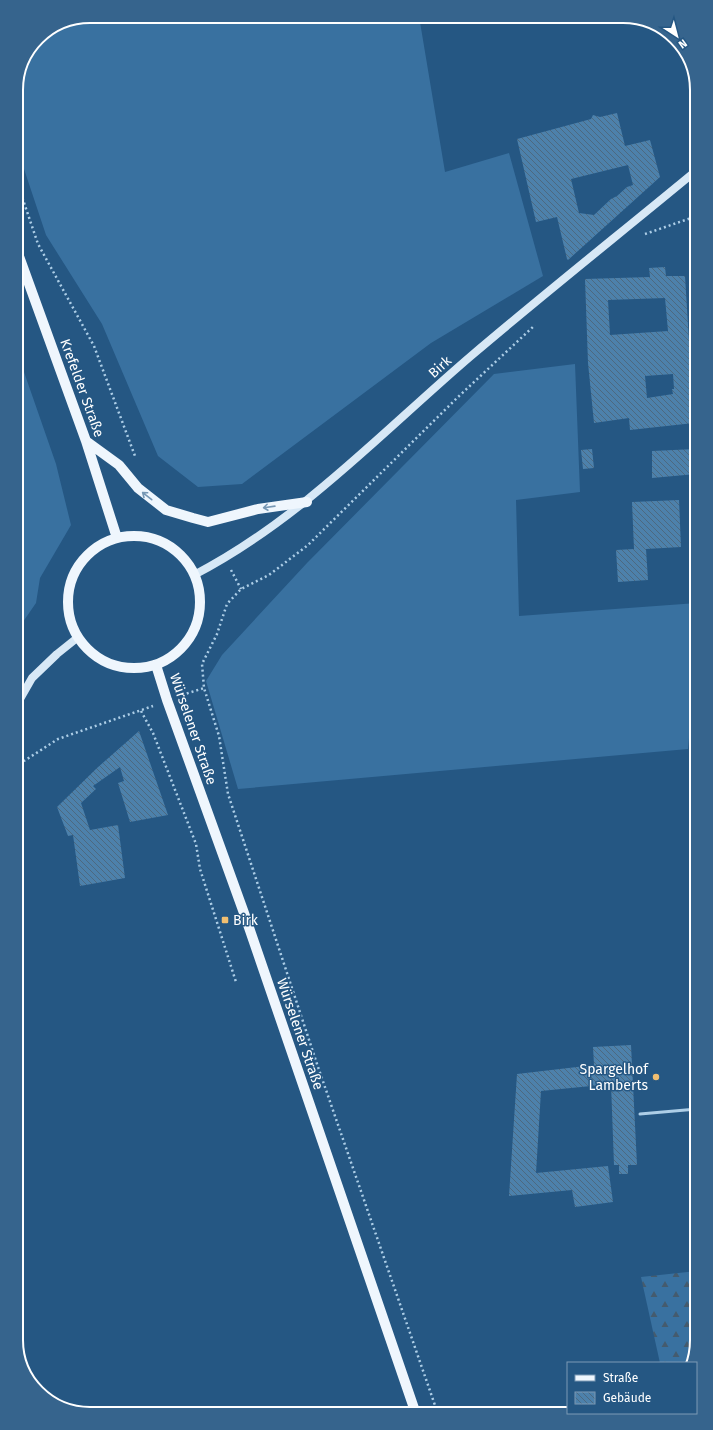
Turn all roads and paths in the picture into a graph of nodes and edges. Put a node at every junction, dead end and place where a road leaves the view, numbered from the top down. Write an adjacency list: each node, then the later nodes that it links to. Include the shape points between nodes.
1 (690, 176): 9 (main road, Birk, via 471,356)
2 (23, 200): 8 (path, via 38,244 94,346 133,454)
3 (690, 218): 4 (path)
4 (638, 236)
5 (23, 267): 7 (main road, Krefelder Straße)
6 (538, 322): 13 (path, via 308,545 268,575)
7 (86, 441): 9 (main road, one-way to 7, via 258,509 208,522 192,518 166,510 138,488 118,465); 10 (main road, Krefelder Straße)
8 (138, 460)
9 (307, 502): 11 (main road, Birk)
10 (117, 538): 12 (main road, via 154,539 171,547 185,560); 14 (main road, via 98,547 82,560 72,578 68,598 69,612)
11 (225, 560): 12 (main road, Birk); 13 (path)
12 (194, 576): 15 (main road, via 200,596 198,618 190,638 175,654)
13 (241, 589): 16 (path, via 227,604 217,634 202,664)
14 (78, 638): 15 (main road, via 89,652 104,662 121,667 139,668); 17 (main road, via 56,654 32,678)
15 (156, 665): 18 (main road, Würselener Straße)
16 (204, 688): 18 (path); 25 (path, via 219,736 228,794 317,1064)
17 (23, 694)
18 (167, 700): 19 (path); 24 (main road, Würselener Straße, via 249,928)
19 (141, 710): 20 (path, via 58,738); 21 (path, via 153,733 196,844 200,870)
20 (23, 763)
21 (236, 982)
22 (690, 1110): 23 (lane)
23 (640, 1114)
24 (414, 1407)
25 (436, 1407)

